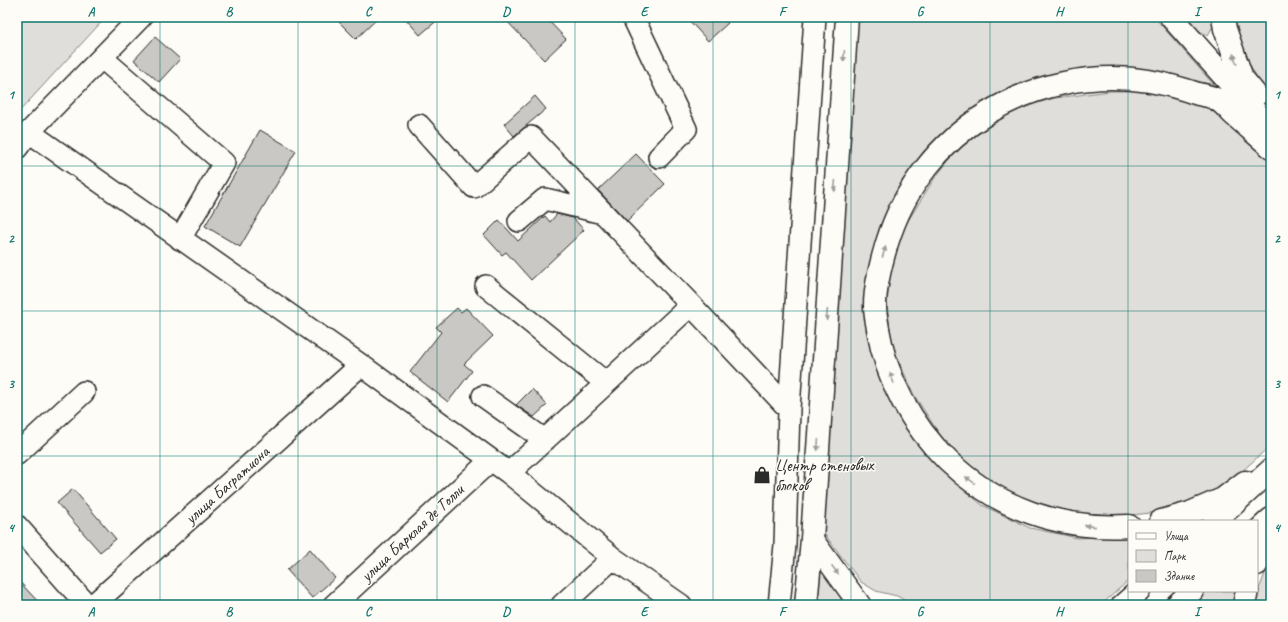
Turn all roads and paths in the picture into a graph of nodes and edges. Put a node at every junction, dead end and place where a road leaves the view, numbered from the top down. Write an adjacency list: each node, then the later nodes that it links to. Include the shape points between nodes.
1 (141, 17): 7 (street)
2 (633, 17): 13 (street, via 686,129)
3 (815, 17): 23 (street)
4 (847, 17): 37 (main road, one-way to 37)
5 (1171, 17): 10 (main road)
6 (1223, 17): 8 (main road, one-way to 6, via 1242,78)
7 (102, 58): 11 (street); 16 (street, via 224,163)
8 (1271, 115)
9 (419, 125): 14 (street, via 474,187 531,137)
10 (1271, 129)
11 (23, 140): 16 (street)
12 (1271, 147): 34 (main road, one-way to 12, via 1105,528 1066,523 1029,513 994,496 962,474 934,448 911,416 893,382 881,345 875,307 880,265 893,225 912,187 938,154 969,125 1005,103 1044,87 1085,79 1127,78 1169,85 1217,99)
13 (659, 157)
14 (603, 214): 15 (street, via 545,199); 18 (street)
15 (519, 221)
16 (180, 238): 19 (street)
17 (486, 286): 20 (street)
18 (691, 305): 20 (street); 23 (street)
19 (361, 365): 26 (street); 44 (street, улица Багратиона)
20 (606, 383): 24 (street)
21 (84, 392): 25 (street)
22 (483, 396): 24 (street)
23 (789, 410): 48 (street, via 785,545)
24 (544, 440): 29 (street)
25 (17, 454)
26 (491, 460): 29 (street); 45 (street, улица Барклая де Толли)
27 (1271, 462): 31 (main road, via 1224,500)
28 (1271, 470): 32 (main road)
29 (510, 473): 38 (street)
30 (1271, 519): 35 (main road)
31 (1165, 520)
32 (1216, 520)
33 (17, 526): 43 (street)
34 (1128, 526)
35 (1258, 531)
36 (1271, 536): 39 (main road)
37 (812, 539): 49 (main road); 50 (street, one-way to 50)
38 (613, 558): 46 (street); 47 (street)
39 (1258, 562)
40 (1138, 592): 51 (main road)
41 (1191, 592): 52 (main road)
42 (1247, 592): 53 (main road)
43 (87, 605)
44 (93, 605)
45 (334, 605)
46 (562, 605)
47 (681, 605)
48 (779, 605)
49 (806, 605)
50 (860, 605)
51 (1124, 605)
52 (1176, 605)
53 (1244, 605)

